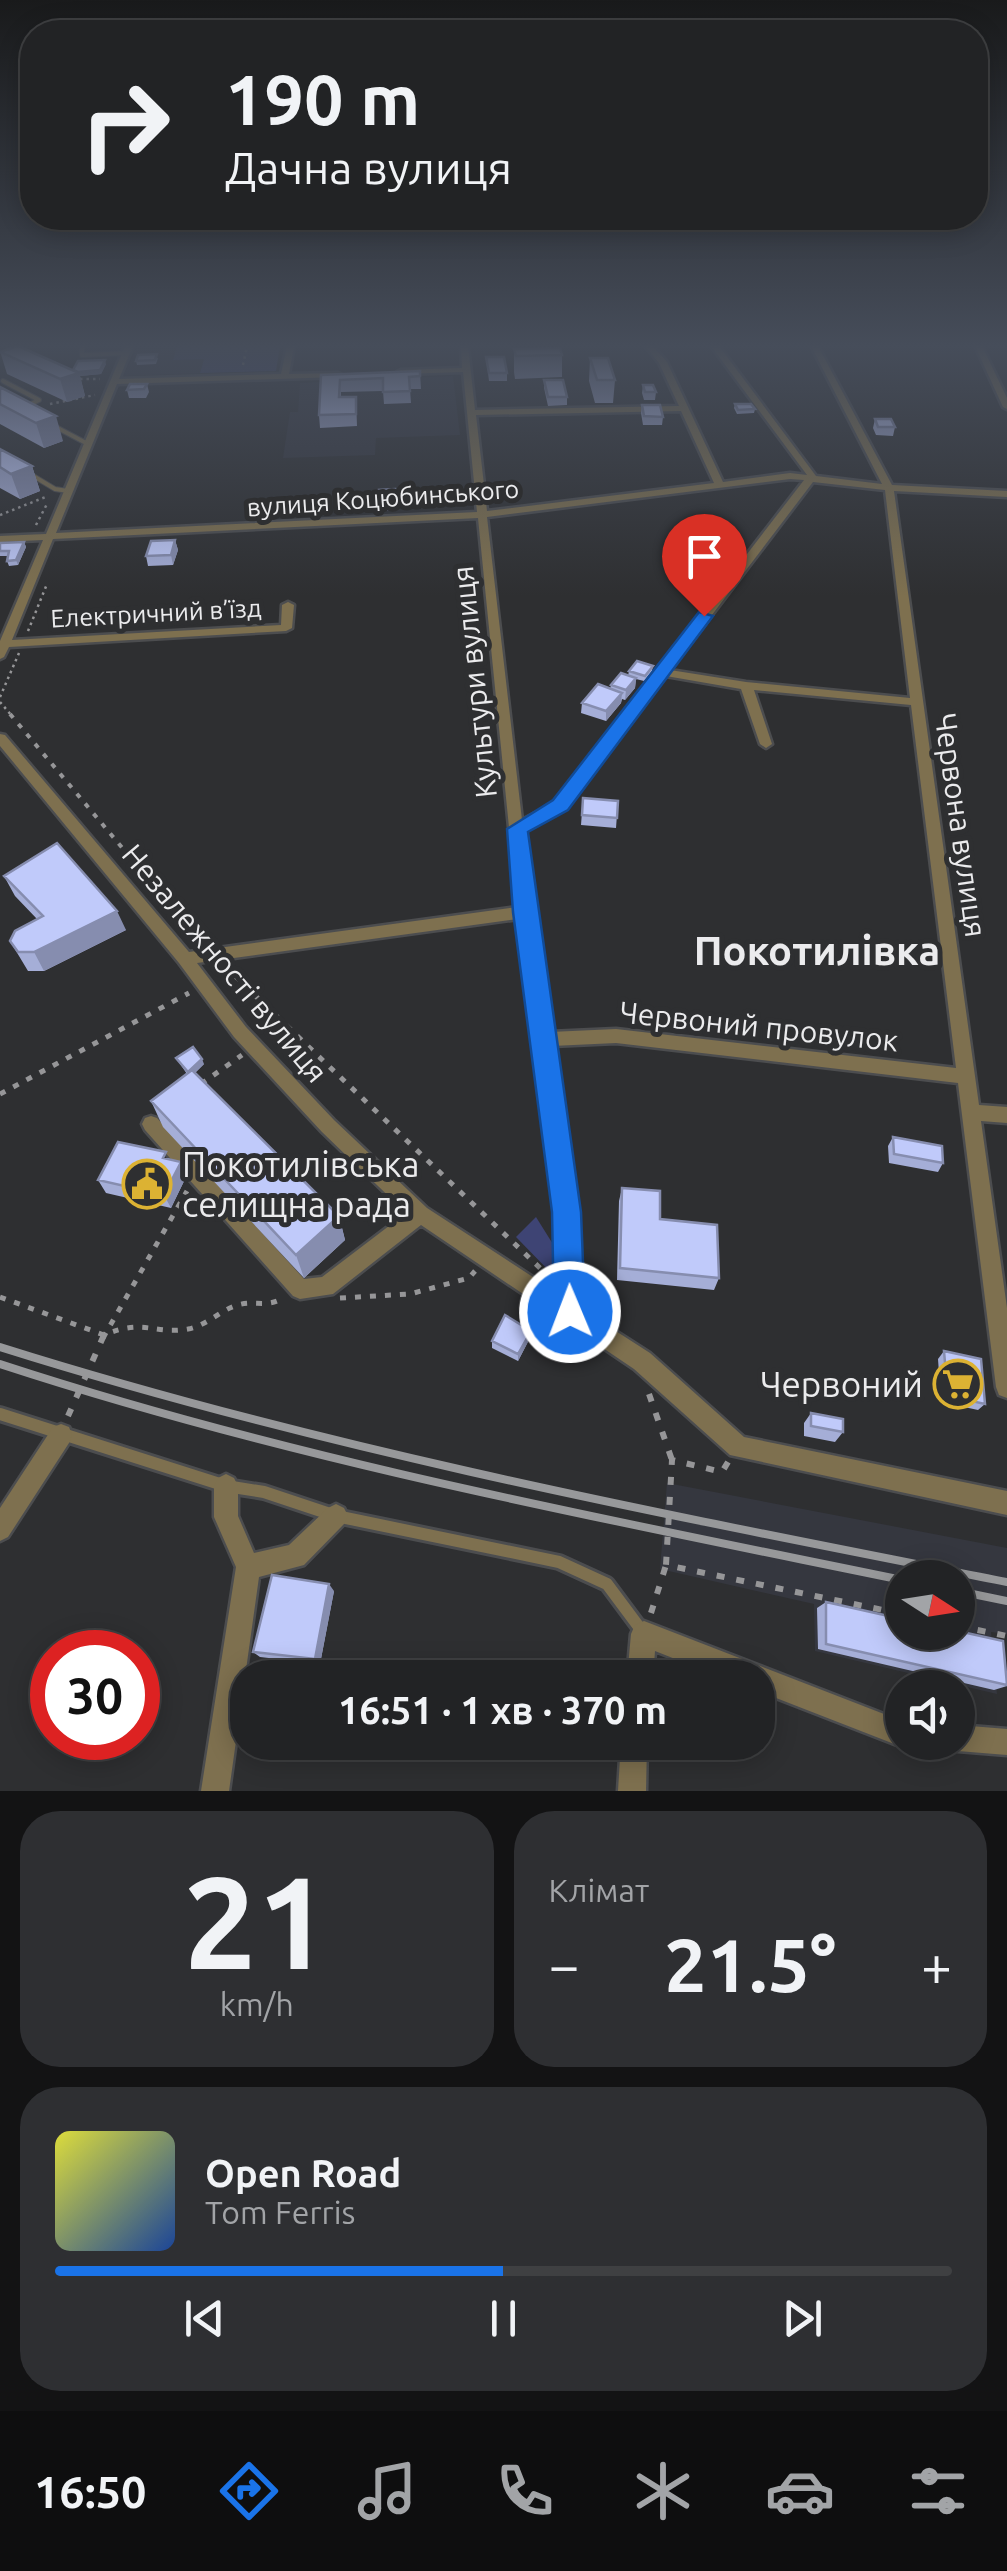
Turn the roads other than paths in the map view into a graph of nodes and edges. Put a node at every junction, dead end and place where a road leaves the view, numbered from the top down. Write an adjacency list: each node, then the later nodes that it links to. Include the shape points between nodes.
1 (61, 430): 7 (lane)
2 (94, 430): 7 (street)
3 (473, 430): 14 (street, Культури вулиця)
4 (695, 430): 10 (street)
5 (777, 430): 9 (street)
6 (859, 430): 11 (street, Червона вулиця)
7 (88, 444): 12 (street)
8 (28, 473): 12 (lane)
9 (812, 476): 10 (street, вулиця Коцюбинського); 11 (street, вулиця Коцюбинського); 19 (street)
10 (719, 483): 14 (street, вулиця Коцюбинського)
11 (890, 488): 13 (street, вулиця Коцюбинського); 21 (street, Червона вулиця)
12 (68, 491): 15 (street)
13 (1007, 494)
14 (484, 514): 15 (street, вулиця Коцюбинського); 24 (street, Культури вулиця)
15 (48, 537): 16 (street, вулиця Коцюбинського); 18 (street)
16 (0, 539)
17 (288, 604): 18 (street, Електричний в’їзд, via 286,628)
18 (2, 649)
19 (662, 672): 20 (street); 24 (street, via 561,805)
20 (746, 686): 21 (street); 23 (street)
21 (917, 702): 28 (street, Червона вулиця)
22 (0, 738): 26 (street, Незалежності вулиця)
23 (766, 744)
24 (517, 829): 25 (street, Культури вулиця)
25 (525, 912): 26 (street); 27 (street, Культури вулиця)
26 (185, 959): 32 (street, Незалежності вулиця, via 253,1046)
27 (545, 1039): 28 (street, Червоний провулок, via 616,1036); 33 (street, Культури вулиця, via 567,1212)
28 (967, 1077): 29 (street, Червона вулиця)
29 (973, 1112): 30 (street); 34 (street, Червона вулиця)
30 (1007, 1115)
31 (151, 1124): 32 (street, via 300,1289 326,1287)
32 (420, 1214): 33 (street, Незалежності вулиця)
33 (570, 1312): 38 (street, Незалежності вулиця, via 642,1361 738,1447)
34 (1007, 1387)
35 (0, 1414): 36 (lane)
36 (61, 1435): 37 (lane); 40 (street)
37 (226, 1486): 39 (lane); 41 (street, via 226,1518)
38 (1007, 1503)
39 (336, 1516): 41 (street, via 295,1556); 42 (lane, via 559,1562 607,1584)
40 (0, 1529)
41 (248, 1567): 48 (street)
42 (644, 1634): 43 (street); 44 (street)
43 (642, 1660)
44 (885, 1727)
45 (975, 1739): 46 (street)
46 (1007, 1742)
47 (633, 1760): 49 (street)
48 (216, 1791)
49 (632, 1791)

